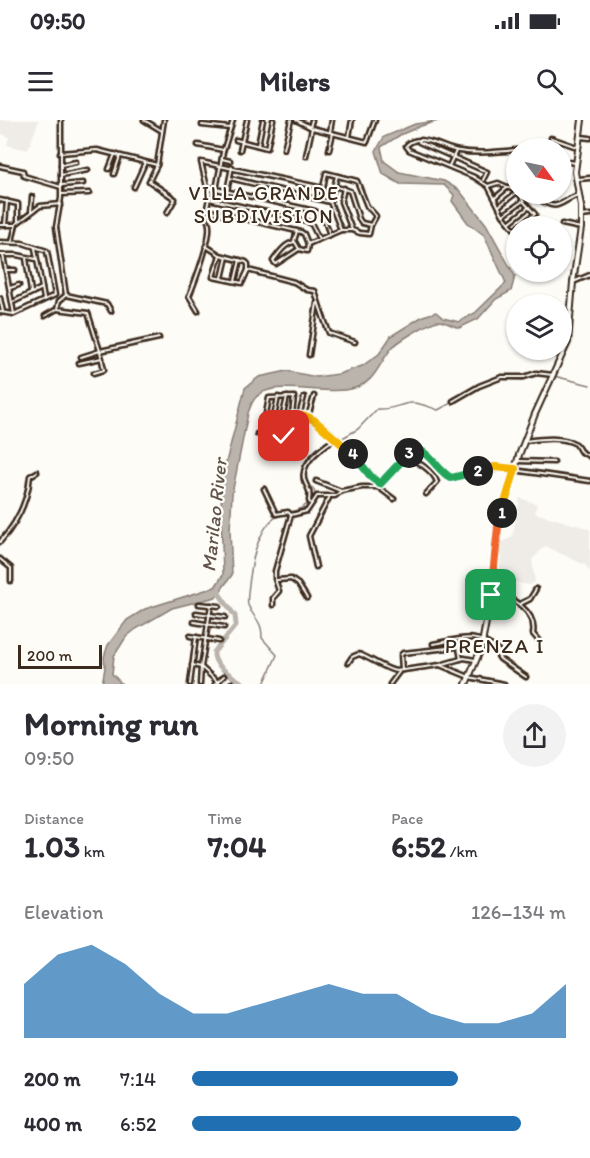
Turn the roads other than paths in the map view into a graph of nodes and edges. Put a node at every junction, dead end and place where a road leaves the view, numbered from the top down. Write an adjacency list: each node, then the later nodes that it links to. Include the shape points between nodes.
1 (61, 120): 36 (street)
2 (144, 120): 18 (street)
3 (164, 120): 18 (street)
4 (233, 120): 16 (street)
5 (247, 120): 25 (street)
6 (263, 120): 27 (street)
7 (273, 120): 27 (street, via 267,148)
8 (291, 120): 30 (street)
9 (296, 120): 17 (street)
10 (312, 120): 17 (street)
11 (332, 120): 19 (street)
12 (352, 120): 21 (street)
13 (375, 120): 21 (street, via 368,142)
14 (582, 120): 20 (main road)
15 (202, 125): 16 (street)
16 (230, 128): 31 (street)
17 (311, 128): 19 (street); 39 (street)
18 (163, 132): 48 (street)
19 (331, 132): 21 (street); 33 (street)
20 (580, 136): 22 (street); 29 (main road)
21 (349, 137)
22 (590, 138)
23 (236, 140): 25 (street)
24 (419, 141): 35 (street); 40 (street); 51 (street, via 406,147)
25 (242, 142): 27 (street); 32 (street)
26 (198, 145): 31 (street)
27 (258, 145)
28 (572, 146): 29 (street)
29 (578, 148): 46 (main road)
30 (284, 149)
31 (223, 150): 41 (street)
32 (240, 150)
33 (329, 150)
34 (506, 150): 35 (street)
35 (456, 151): 40 (street)
36 (60, 153): 37 (street, via 93,150); 47 (street)
37 (115, 154): 38 (street); 53 (street)
38 (120, 156): 45 (street); 55 (street)
39 (306, 156)
40 (453, 157): 51 (street); 61 (street, via 487,172)
41 (222, 159): 42 (street); 49 (street)
42 (230, 160)
43 (76, 162): 47 (street)
44 (572, 162): 46 (street)
45 (145, 163): 48 (street); 67 (street)
46 (576, 163): 60 (main road)
47 (60, 165): 56 (street)
48 (157, 165): 95 (street, via 149,181 175,199)
49 (220, 165): 52 (street); 68 (street, via 201,162); 72 (street)
50 (0, 166): 63 (street)
51 (449, 166): 61 (street)
52 (232, 167): 58 (street); 69 (street)
53 (109, 169)
54 (88, 170): 56 (street)
55 (114, 174)
56 (61, 175): 63 (street)
57 (337, 176): 64 (street); 69 (street, via 326,173); 105 (street, via 359,182 367,206 376,216)
58 (230, 178): 74 (street); 79 (street)
59 (590, 178): 60 (street)
60 (576, 179): 76 (main road)
61 (483, 181): 65 (street)
62 (82, 183): 63 (street)
63 (61, 186): 75 (street)
64 (334, 186): 70 (street); 85 (street)
65 (488, 186): 66 (street, via 498,183); 80 (street)
66 (506, 186)
67 (134, 187)
68 (209, 188): 72 (street); 81 (street)
69 (323, 188): 79 (street)
70 (344, 188): 105 (street, via 351,193 362,223); 109 (street, via 342,202)
71 (506, 189): 80 (street)
72 (216, 190): 74 (street)
73 (89, 192): 75 (street)
74 (227, 192): 111 (street, via 315,211 323,216)
75 (61, 194): 86 (street)
76 (579, 195): 78 (street); 100 (main road)
77 (32, 197): 94 (street)
78 (572, 197)
79 (321, 198): 85 (street)
80 (495, 198): 91 (street)
81 (209, 199): 93 (street); 112 (street, via 307,221)
82 (0, 200): 83 (street)
83 (7, 201): 102 (street, via 18,204); 104 (street)
84 (506, 201): 91 (street)
85 (330, 202): 108 (street)
86 (61, 204): 94 (street, via 45,205); 139 (street, via 56,227)
87 (519, 204): 96 (street)
88 (526, 204): 92 (street)
89 (548, 204): 90 (street)
90 (563, 204)
91 (499, 206): 96 (street)
92 (529, 207): 98 (street); 99 (street)
93 (207, 210): 110 (street); 117 (street, via 205,217 210,224)
94 (31, 213): 102 (street)
95 (167, 213)
96 (503, 215): 101 (street)
97 (590, 215): 100 (street)
98 (517, 216)
99 (533, 216)
100 (581, 216): 107 (main road)
101 (506, 220)
102 (16, 224): 104 (street); 115 (street)
103 (0, 225): 104 (street)
104 (5, 225)
105 (371, 225): 109 (street, via 368,234)
106 (572, 226): 107 (street)
107 (580, 228): 134 (main road)
108 (341, 230): 109 (street); 111 (street)
109 (352, 230)
110 (297, 231): 113 (street); 116 (street, via 303,232)
111 (330, 236): 112 (street)
112 (319, 239): 116 (street)
113 (294, 241): 119 (street); 120 (street)
114 (0, 242): 115 (street)
115 (12, 243): 118 (street)
116 (308, 244): 119 (street, via 307,251)
117 (206, 246): 122 (street); 146 (street, via 189,296)
118 (35, 248): 125 (street); 141 (street, via 47,251 55,295)
119 (299, 249): 127 (street)
120 (279, 254): 127 (street); 127 (street, via 272,260 275,264)
121 (1, 255): 124 (street); 128 (street)
122 (220, 255): 123 (street); 132 (street, via 213,277)
123 (227, 257): 126 (street); 132 (street)
124 (26, 258): 125 (street); 138 (street)
125 (36, 259): 137 (street)
126 (240, 260): 130 (street, via 248,263); 133 (street)
127 (282, 260)
128 (6, 270): 129 (street); 136 (street)
129 (15, 270)
130 (248, 270): 133 (street, via 243,282); 143 (street, via 315,291)
131 (590, 275): 134 (street)
132 (222, 279): 133 (street)
133 (235, 282)
134 (573, 282): 158 (main road, via 568,342)
135 (19, 285): 136 (street)
136 (10, 288): 142 (street)
137 (42, 288): 138 (street); 141 (street)
138 (32, 292): 142 (street)
139 (66, 295): 144 (street); 145 (street, via 108,304)
140 (0, 298): 147 (street)
141 (44, 298): 148 (street)
142 (13, 302): 148 (street)
143 (317, 303): 151 (street, via 329,333); 153 (street)
144 (57, 309): 149 (street); 152 (street, via 88,312)
145 (111, 311)
146 (198, 311)
147 (1, 312): 148 (street)
148 (14, 314)
149 (45, 316)
150 (159, 338): 152 (street)
151 (355, 342)
152 (100, 351): 154 (street); 155 (street)
153 (309, 355)
154 (81, 357)
155 (102, 358): 156 (street); 157 (street, via 104,370)
156 (79, 363)
157 (94, 373)
158 (553, 375): 163 (street, via 502,377); 178 (main road)
159 (314, 396): 167 (street)
160 (278, 397): 161 (street); 166 (street); 170 (street, via 269,398)
161 (287, 397): 164 (street, via 295,398); 168 (street)
162 (304, 397): 165 (street)
163 (453, 401)
164 (293, 416): 165 (street); 169 (street)
165 (301, 416): 167 (street); 176 (street, via 291,441)
166 (274, 417): 168 (street); 171 (street)
167 (308, 417): 177 (street)
168 (282, 419): 169 (street)
169 (291, 421): 172 (street)
170 (264, 425): 171 (street); 174 (street)
171 (271, 426): 172 (street); 175 (street)
172 (287, 429): 176 (street)
173 (256, 434): 174 (street)
174 (262, 434): 175 (street)
175 (269, 435): 176 (street)
176 (283, 438)
177 (337, 440): 187 (street); 193 (street, via 314,456 305,468)
178 (524, 441): 180 (street, via 569,441); 181 (main road)
179 (406, 457): 183 (street, via 418,448 453,478 492,468); 187 (street); 190 (street, via 437,479)
180 (590, 457)
181 (517, 461): 182 (street); 183 (main road)
182 (554, 462)
183 (515, 469): 186 (street); 201 (main road, via 498,527)
184 (37, 472): 195 (street, via 30,475 27,498 16,522)
185 (316, 481): 189 (street)
186 (590, 481)
187 (379, 485): 189 (street); 192 (street)
188 (264, 489): 194 (street, via 276,514)
189 (341, 491): 191 (street)
190 (426, 494)
191 (329, 497): 193 (street, via 317,496); 197 (street, via 309,536)
192 (394, 499)
193 (311, 504): 194 (street, via 307,511)
194 (291, 515): 198 (street, via 275,571)
195 (0, 542)
196 (0, 559): 199 (street, via 11,568)
197 (316, 567)
198 (277, 580): 202 (street, via 291,579); 206 (street, via 279,591)
199 (11, 581)
200 (536, 589): 204 (street)
201 (491, 595): 204 (street); 217 (main road)
202 (307, 598)
203 (199, 604): 205 (street)
204 (520, 604): 219 (street, via 534,624 532,634)
205 (211, 605): 207 (street); 209 (street)
206 (273, 605)
207 (219, 606)
208 (196, 613): 209 (street)
209 (209, 615): 210 (street); 212 (street)
210 (225, 617)
211 (194, 622): 212 (street)
212 (208, 626): 213 (street); 216 (street)
213 (225, 627)
214 (190, 636): 215 (street)
215 (196, 637): 216 (street); 224 (street)
216 (205, 639): 218 (street); 226 (street)
217 (483, 640): 220 (street, via 470,638); 222 (main road); 230 (street, via 499,651 500,659)
218 (219, 641)
219 (539, 641)
220 (433, 644)
221 (461, 659): 222 (street); 225 (street); 227 (street, via 457,646 403,653)
222 (477, 661): 229 (main road)
223 (348, 663): 227 (street, via 359,654 389,670)
224 (192, 665): 226 (street); 232 (street)
225 (440, 665): 227 (street); 229 (street)
226 (201, 667): 231 (street); 233 (street)
227 (401, 671): 235 (street)
228 (224, 676): 231 (street)
229 (469, 677): 236 (main road); 237 (street)
230 (526, 677)
231 (219, 683): 234 (street)
232 (190, 684)
233 (200, 684)
234 (215, 684)
235 (390, 684)
236 (466, 684)
237 (504, 684)

